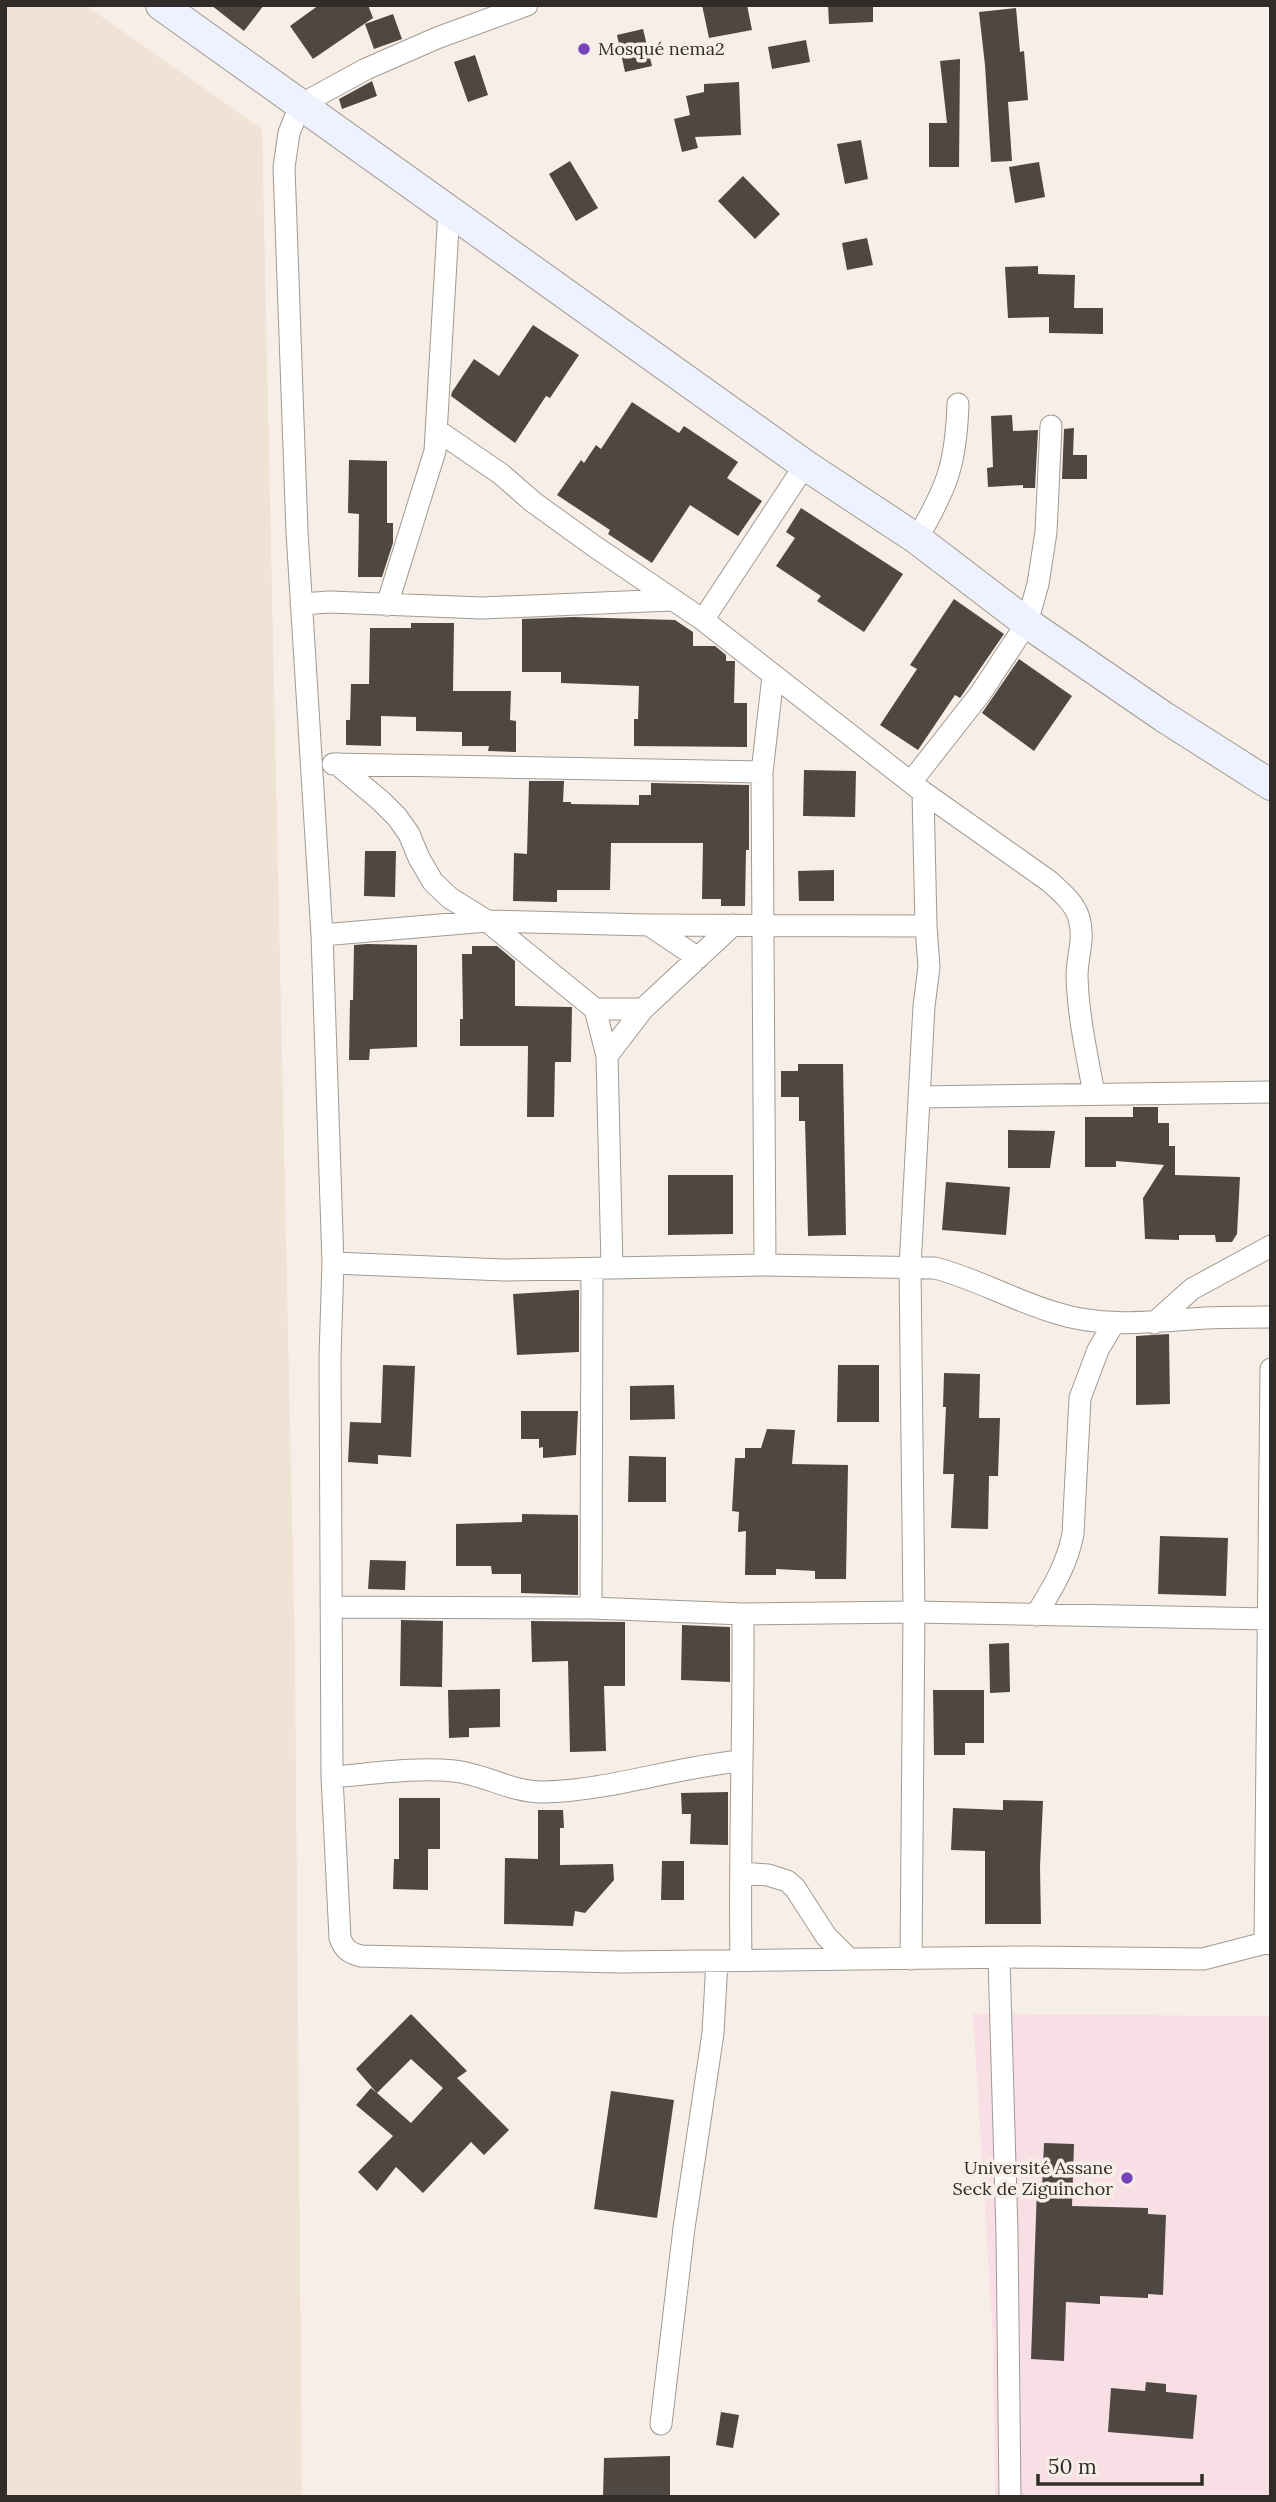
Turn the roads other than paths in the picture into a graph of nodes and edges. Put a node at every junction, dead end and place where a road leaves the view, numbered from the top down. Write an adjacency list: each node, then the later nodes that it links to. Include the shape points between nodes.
1 (161, 5): 3 (street)
2 (527, 5): 3 (street, via 366,69)
3 (300, 105): 4 (street); 11 (street, via 289,133 284,167)
4 (449, 211): 7 (street); 8 (street)
5 (958, 404): 9 (street, via 952,468)
6 (1051, 426): 14 (street, via 1046,532)
7 (438, 431): 10 (street); 12 (street)
8 (805, 466): 9 (street); 13 (street)
9 (917, 539): 14 (street)
10 (671, 600): 12 (street, via 482,608); 13 (street)
11 (301, 604): 12 (street); 17 (street)
12 (387, 605)
13 (704, 620): 15 (street)
14 (1027, 623): 19 (street); 20 (street)
15 (773, 676): 18 (street); 20 (street)
16 (337, 764): 17 (street); 18 (street); 21 (street, via 397,817 433,882)
17 (310, 765): 26 (street)
18 (762, 772): 24 (street)
19 (1271, 785)
20 (917, 787): 25 (street); 32 (street, via 1068,897 1083,938 1077,974)
21 (487, 921): 22 (street); 26 (street); 28 (street)
22 (649, 925): 23 (street); 27 (street)
23 (733, 925): 24 (street); 27 (street)
24 (762, 925): 25 (street); 36 (street)
25 (926, 926): 33 (street, via 929,967)
26 (322, 935): 35 (street)
27 (698, 958): 29 (street)
28 (595, 1009): 29 (street); 30 (street)
29 (643, 1009): 30 (street)
30 (607, 1056): 38 (street)
31 (1271, 1091): 32 (street)
32 (1094, 1094): 33 (street)
33 (919, 1097): 37 (street)
34 (1271, 1246): 41 (street, via 1192,1289)
35 (333, 1263): 38 (street, via 504,1270); 43 (street)
36 (765, 1265): 37 (street); 38 (street)
37 (910, 1267): 40 (street, via 958,1274 1058,1314); 45 (street)
38 (602, 1268): 44 (street)
39 (1271, 1317): 41 (street)
40 (1114, 1323): 41 (street); 47 (street, via 1080,1398 1070,1552)
41 (1154, 1323)
42 (1271, 1369): 48 (street)
43 (332, 1608): 44 (street); 50 (street)
44 (591, 1608): 46 (street)
45 (914, 1612): 46 (street); 47 (street); 55 (street)
46 (743, 1614): 49 (street)
47 (1036, 1615): 48 (street)
48 (1269, 1619): 52 (street)
49 (741, 1761): 50 (street, via 630,1782 539,1792 453,1771); 51 (street)
50 (332, 1777): 57 (street, via 338,1928 343,1947 350,1953)
51 (742, 1873): 54 (street, via 787,1881); 56 (street)
52 (1268, 1943): 53 (street, via 1203,1959)
53 (999, 1958): 55 (street); 59 (street)
54 (849, 1959): 55 (street); 56 (street)
55 (911, 1959)
56 (741, 1960): 57 (street)
57 (717, 1961): 58 (street, via 713,2033)
58 (661, 2424)
59 (1010, 2497)

